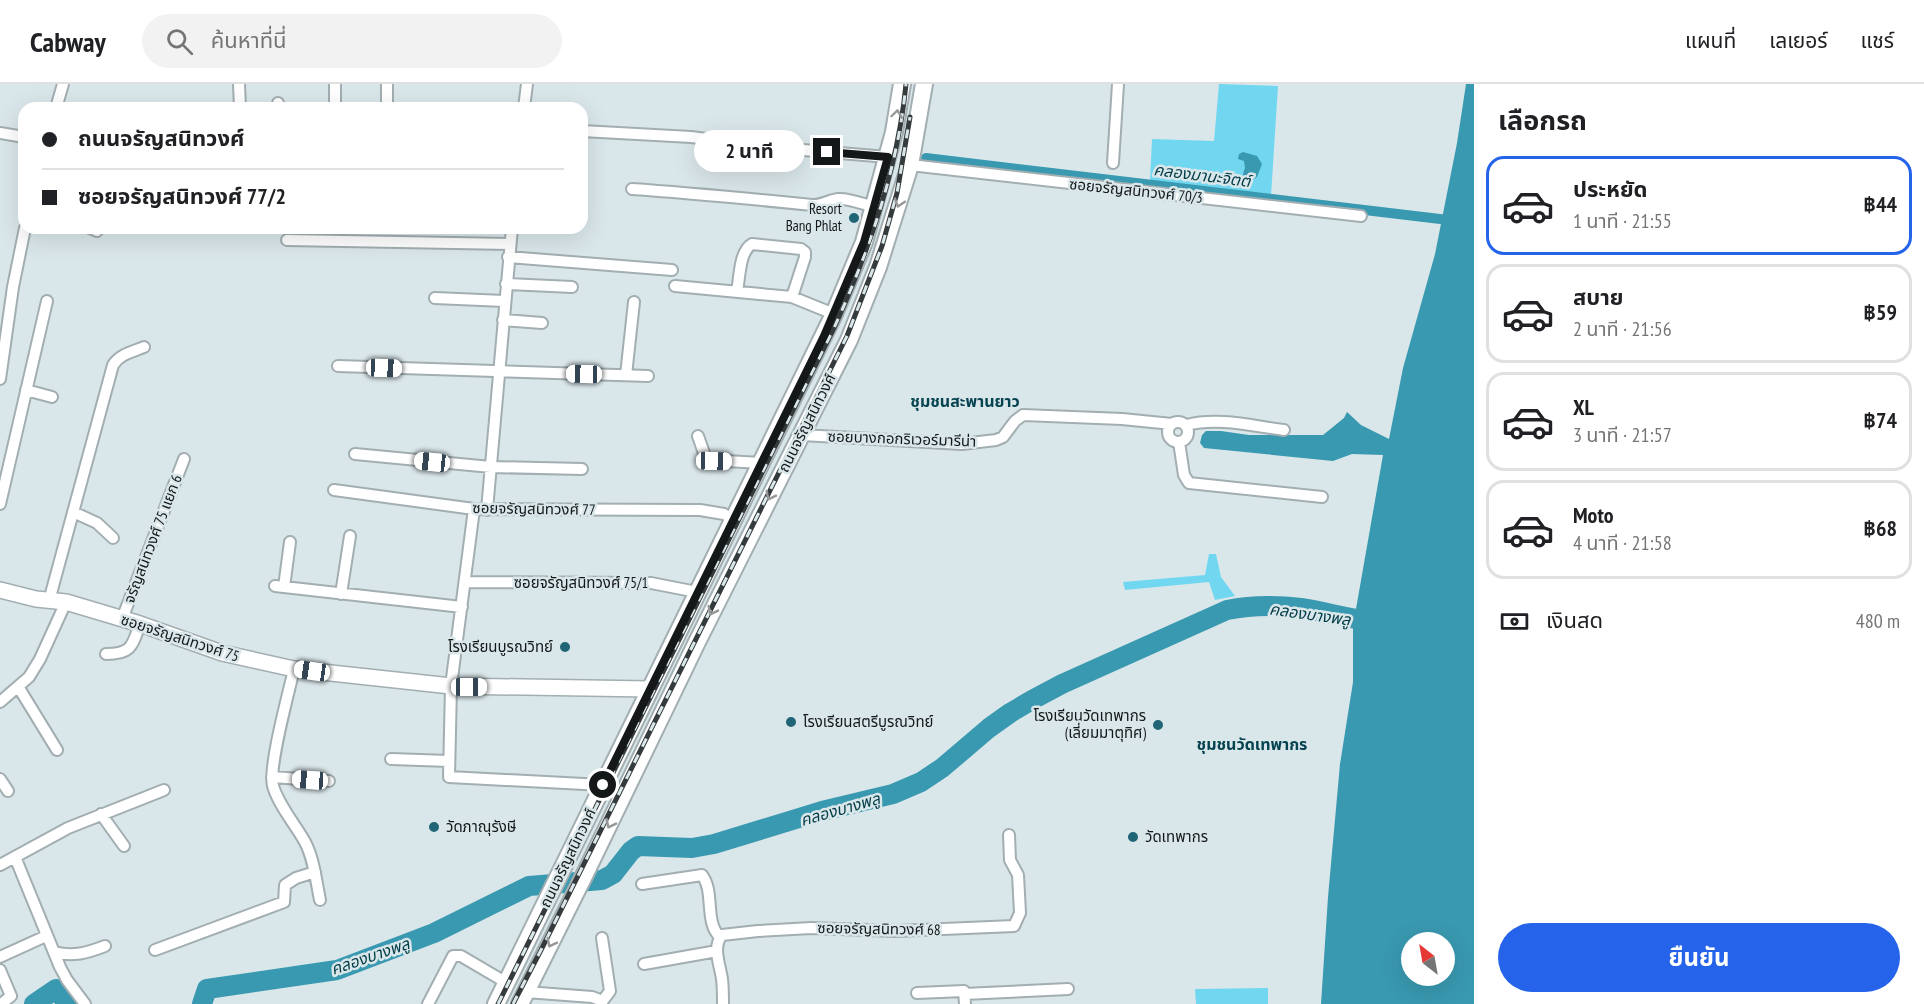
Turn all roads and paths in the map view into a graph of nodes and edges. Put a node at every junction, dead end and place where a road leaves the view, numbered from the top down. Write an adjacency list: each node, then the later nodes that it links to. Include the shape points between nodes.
1 (63, 84): 9 (street)
2 (239, 84): 10 (street)
3 (334, 84): 11 (street)
4 (387, 84): 12 (street)
5 (527, 84): 13 (street)
6 (902, 84): 17 (main road, ถนนจรัญสนิทวงศ์, one-way to 6)
7 (924, 84): 19 (main road, ถนนจรัญสนิทวงศ์)
8 (1118, 84): 18 (street)
9 (58, 102)
10 (240, 102)
11 (335, 102)
12 (387, 102)
13 (525, 102)
14 (588, 131): 17 (street, via 691,137)
15 (0, 133): 16 (street)
16 (18, 135)
17 (888, 157): 21 (main road, ถนนจรัญสนิทวงศ์)
18 (1113, 164)
19 (910, 165): 22 (street, ซอยจรัญสนิทวงศ์ 70/3); 52 (main road, ถนนจรัญสนิทวงศ์, one-way to 52, via 878,267 849,340)
20 (632, 189): 21 (street, via 813,205 844,199)
21 (874, 207): 38 (main road, ถนนจรัญสนิทวงศ์)
22 (1361, 216)
23 (25, 234): 46 (street)
24 (511, 234): 26 (street)
25 (287, 240): 26 (street)
26 (510, 244): 27 (street)
27 (508, 257): 28 (street); 29 (street)
28 (672, 270)
29 (506, 284): 31 (street); 35 (street)
30 (675, 286): 32 (street)
31 (572, 287)
32 (737, 291): 33 (street); 33 (street, via 744,254 752,243 805,252)
33 (792, 297): 38 (street)
34 (435, 298): 35 (street)
35 (504, 301): 39 (street)
36 (47, 302): 47 (street)
37 (634, 302): 44 (street)
38 (834, 314): 57 (main road, ถนนจรัญสนิทวงศ์)
39 (503, 320): 40 (street); 43 (street)
40 (542, 323)
41 (144, 347): 65 (street, via 117,358 113,365)
42 (338, 366): 43 (street)
43 (500, 372): 44 (street); 58 (street)
44 (626, 375): 45 (street)
45 (648, 376)
46 (0, 379)
47 (26, 390): 48 (street); 62 (street)
48 (52, 397)
49 (1172, 424): 50 (street, ซอยบางกอกริเวอร์มารีน่า); 52 (street, ซอยบางกอกริเวอร์มารีน่า, via 1023,416 996,440 962,444); 54 (street, via 1169,435)
50 (1186, 426): 51 (street, ซอยบางกอกริเวอร์มารีน่า, via 1218,421); 54 (street, via 1188,434)
51 (1284, 430)
52 (802, 435): 115 (main road, ถนนจรัญสนิทวงศ์, one-way to 115)
53 (698, 436): 57 (street, via 709,460)
54 (1179, 442): 61 (street, via 1189,483)
55 (355, 454): 58 (street)
56 (184, 459): 77 (street, จรัญสนิทวงศ์ 75 แยก 6)
57 (761, 463): 66 (main road, ถนนจรัญสนิทวงศ์)
58 (491, 467): 59 (street); 64 (street)
59 (582, 469)
60 (334, 490): 63 (street, ซอยจรัญสนิทวงศ์ 77)
61 (1322, 497)
62 (0, 504)
63 (474, 509): 64 (street, ซอยจรัญสนิทวงศ์ 77); 70 (street)
64 (487, 510): 66 (street, ซอยจรัญสนิทวงศ์ 77, via 700,510)
65 (73, 512): 68 (street, via 97,522); 74 (street)
66 (733, 519): 72 (main road, ถนนจรัญสนิทวงศ์)
67 (350, 536): 73 (street)
68 (113, 538)
69 (290, 542): 73 (street, via 279,587)
70 (465, 582): 72 (street, ซอยจรัญสนิทวงศ์ 75/1, via 651,583); 76 (street)
71 (0, 590): 74 (street, ซอยจรัญสนิทวงศ์ 75)
72 (697, 591): 83 (main road, ถนนจรัญสนิทวงศ์)
73 (342, 594): 76 (street)
74 (49, 601): 75 (street, ซอยจรัญสนิทวงศ์ 75)
75 (66, 602): 77 (street, ซอยจรัญสนิทวงศ์ 75); 82 (street, via 40,659)
76 (462, 607): 81 (street)
77 (122, 619): 78 (street, ซอยจรัญสนิทวงศ์ 75)
78 (140, 624): 79 (street, via 127,651); 80 (street, ซอยจรัญสนิทวงศ์ 75, via 222,653)
79 (106, 654)
80 (294, 669): 81 (street, ซอยจรัญสนิทวงศ์ 75); 88 (street)
81 (451, 686): 83 (street, ซอยจรัญสนิทวงศ์ 75); 87 (street)
82 (18, 688): 84 (street); 85 (street)
83 (650, 689): 91 (main road, ถนนจรัญสนิทวงศ์)
84 (0, 702)
85 (57, 750)
86 (391, 759): 87 (street)
87 (449, 761): 91 (street, via 449,777)
88 (272, 777): 90 (street); 99 (street, via 279,799 306,844)
89 (0, 779): 93 (street)
90 (329, 781)
91 (603, 785): 112 (main road, ถนนจรัญสนิทวงศ์)
92 (164, 790): 94 (street)
93 (8, 791)
94 (101, 814): 96 (street); 97 (street)
95 (1008, 835): 103 (street, ซอยจรัญสนิทวงศ์ 68, via 1010,861 1018,875 1020,913 1014,926 896,931 811,928)
96 (124, 846)
97 (15, 857): 98 (street); 102 (street)
98 (0, 865)
99 (315, 872): 101 (street); 106 (street, via 285,885 284,902)
100 (642, 884): 103 (street, via 702,875 714,930)
101 (320, 900)
102 (46, 936): 108 (street); 109 (street)
103 (720, 937): 107 (street)
104 (602, 938): 118 (street, via 610,991)
105 (105, 946): 108 (street, via 81,954)
106 (155, 950)
107 (717, 951): 110 (street); 123 (street)
108 (54, 952): 120 (street, via 67,980)
109 (0, 957)
110 (644, 964)
111 (0, 970): 119 (street, via 10,996)
112 (507, 983): 121 (street, via 460,956 453,956); 122 (main road, ถนนจรัญสนิทวงศ์)
113 (1068, 989): 116 (street)
114 (917, 993): 116 (street, via 964,991)
115 (523, 998): 117 (street)
116 (964, 999)
117 (562, 1000): 118 (street, via 592,997)
118 (602, 1003)
119 (1, 1004)
120 (85, 1004)
121 (428, 1004)
122 (496, 1004)
123 (723, 1004)

